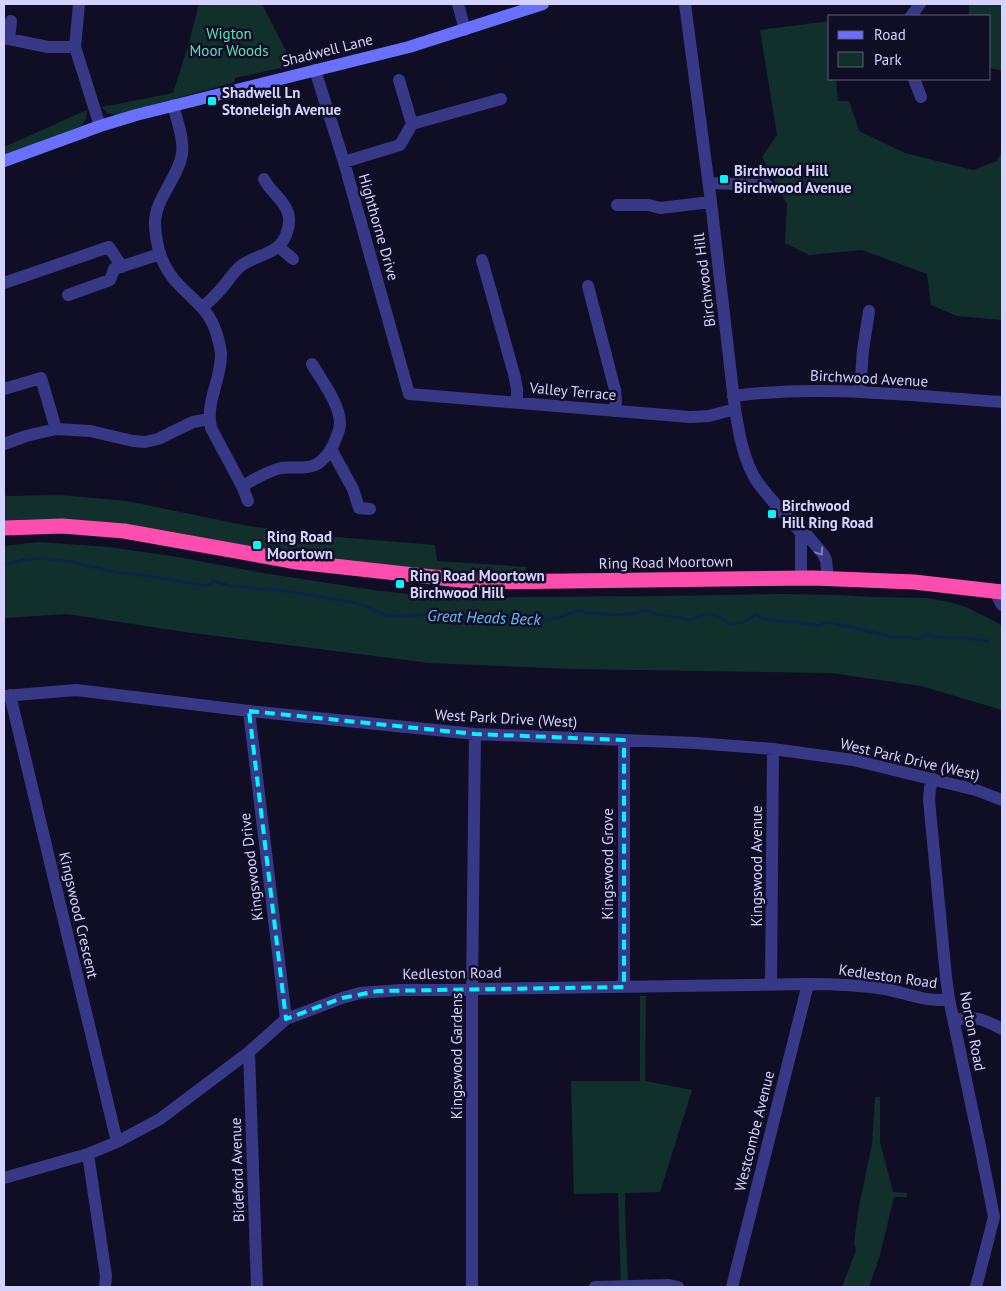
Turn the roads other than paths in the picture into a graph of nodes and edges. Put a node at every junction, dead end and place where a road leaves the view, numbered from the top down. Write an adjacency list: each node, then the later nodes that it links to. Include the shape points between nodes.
1 (79, 4): 10 (street)
2 (458, 4): 8 (street)
3 (543, 4): 8 (street, Shadwell Lane)
4 (684, 4): 22 (street, Birchwood Hill)
5 (920, 4): 6 (street)
6 (912, 15)
7 (11, 21): 9 (street)
8 (465, 30): 11 (street, Shadwell Lane)
9 (6, 39): 10 (street, via 48,47)
10 (75, 47): 18 (street)
11 (315, 70): 16 (street, Shadwell Lane); 20 (street, Highthorne Drive)
12 (399, 80): 17 (street)
13 (914, 80): 14 (street)
14 (921, 97)
15 (501, 99): 17 (street)
16 (173, 106): 18 (street, Shadwell Lane); 27 (street, via 182,156 156,214)
17 (412, 124): 20 (street, via 400,145)
18 (100, 126): 19 (street, Shadwell Lane)
19 (4, 161)
20 (344, 162): 39 (street, Highthorne Drive)
21 (264, 179): 26 (street, via 289,214 286,237)
22 (708, 183): 23 (street); 24 (street, Birchwood Hill)
23 (767, 185)
24 (711, 202): 25 (street); 40 (street, Birchwood Hill)
25 (623, 209)
26 (279, 246): 28 (street); 34 (street, via 242,265)
27 (160, 254): 30 (street); 34 (street, via 171,276)
28 (293, 259)
29 (482, 260): 41 (street, via 514,374)
30 (122, 267): 31 (street, via 110,247); 33 (street, via 114,269 110,280)
31 (4, 283)
32 (588, 286): 44 (street, via 615,390)
33 (68, 295)
34 (203, 307): 45 (street, via 217,333 221,355)
35 (869, 311): 38 (street)
36 (312, 364): 48 (street, via 339,414 341,424)
37 (4, 389): 46 (street, via 40,378)
38 (860, 391): 40 (street, Birchwood Avenue, via 801,390); 42 (street, Birchwood Avenue)
39 (409, 394): 41 (street, Valley Terrace)
40 (733, 396): 43 (street, Birchwood Hill)
41 (517, 402): 44 (street, Valley Terrace)
42 (1002, 402)
43 (735, 410): 44 (street, Valley Terrace, via 690,417); 53 (street, Birchwood Hill, via 746,459 755,478)
44 (615, 411)
45 (209, 419): 46 (street, via 193,422 145,442 90,431); 49 (street)
46 (56, 429): 47 (street)
47 (4, 444)
48 (331, 449): 49 (street, via 316,465 271,471); 51 (street, via 353,489 359,508)
49 (242, 486): 50 (street)
50 (248, 501)
51 (370, 509)
52 (4, 528): 54 (highway, Ring Road Moortown, via 62,526 124,531 297,562 478,582)
53 (801, 533): 54 (street); 55 (street, Birchwood Hill, one-way to 55, via 808,536 823,554)
54 (801, 578): 55 (highway, Ring Road Moortown)
55 (828, 578): 56 (highway, Ring Road Moortown, via 914,582)
56 (1001, 596)
57 (7, 696): 58 (street, West Park Drive (West), via 76,690); 73 (street, Kingswood Crescent)
58 (249, 711): 59 (street, West Park Drive (West)); 69 (street, Kingswood Drive)
59 (475, 734): 60 (street, West Park Drive (West)); 67 (street, Kingswood Gardens)
60 (624, 740): 61 (street, West Park Drive (West)); 66 (street, Kingswood Grove)
61 (773, 749): 62 (street, West Park Drive (West), via 853,760); 64 (street, Kingswood Avenue)
62 (933, 779): 63 (street, West Park Drive (West)); 68 (street, Norton Road, via 929,800)
63 (1002, 800)
64 (771, 984): 65 (street, Kedleston Road); 66 (street, Kedleston Road)
65 (808, 984): 68 (street, Kedleston Road, via 859,986 934,1000); 82 (street, Westcombe Avenue)
66 (624, 987): 67 (street, Kedleston Road)
67 (472, 989): 69 (street, Kedleston Road, via 360,993); 79 (street, Kingswood Gardens)
68 (949, 999): 70 (street, Norton Road)
69 (286, 1019): 72 (street, Kedleston Road)
70 (954, 1020): 71 (street, via 983,1019); 76 (street, Norton Road)
71 (1002, 1029)
72 (249, 1052): 73 (street, Kedleston Road, via 160,1119); 78 (street, Bideford Avenue)
73 (117, 1142): 74 (street, Kedleston Road)
74 (88, 1154): 75 (street, Kedleston Road); 77 (street)
75 (4, 1178)
76 (998, 1217): 83 (street, Norton Road)
77 (105, 1287)
78 (257, 1287)
79 (472, 1287)
80 (595, 1287): 81 (street)
81 (678, 1287)
82 (732, 1287)
83 (976, 1287)

